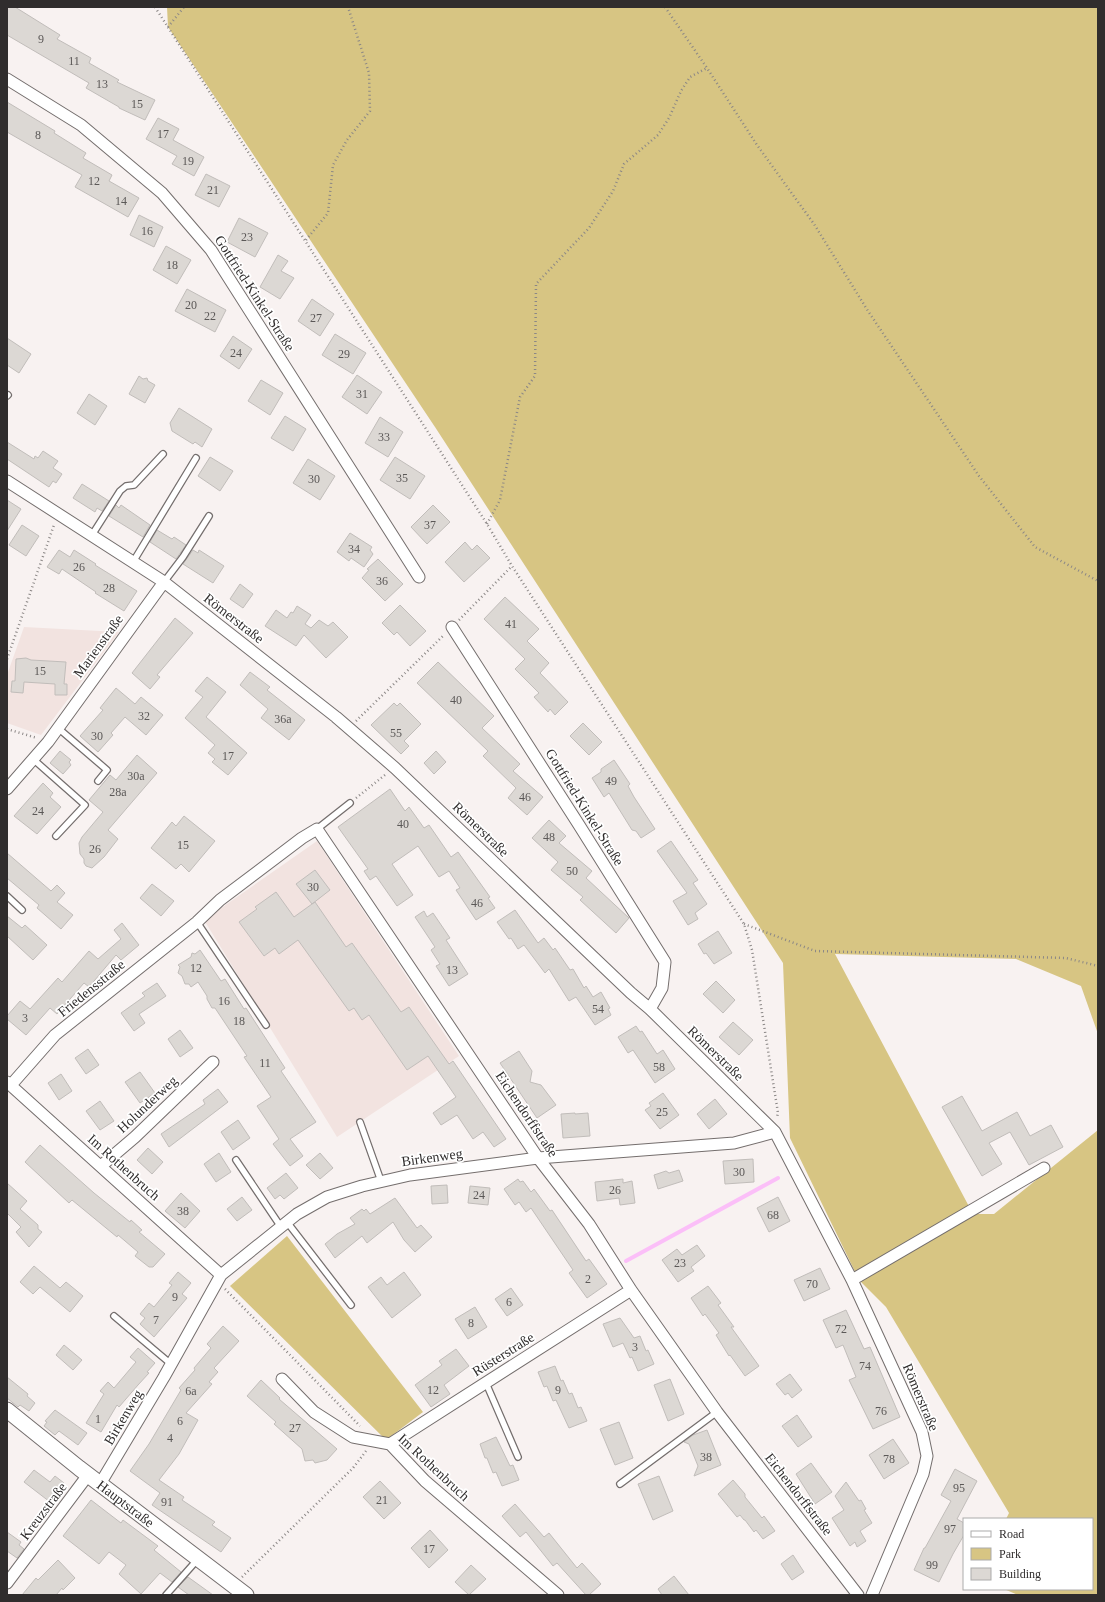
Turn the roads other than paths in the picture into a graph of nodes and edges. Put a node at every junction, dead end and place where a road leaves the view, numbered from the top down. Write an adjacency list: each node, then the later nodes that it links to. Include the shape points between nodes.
1 (7, 79): 8 (street, Gottfried-Kinkel-Straße, via 81,125 162,193 211,250)
2 (163, 454): 6 (lane, via 134,485 126,486 120,491)
3 (196, 458): 7 (lane)
4 (7, 481): 6 (street, Römerstraße)
5 (209, 516): 9 (lane)
6 (92, 535): 7 (street, Römerstraße)
7 (133, 562): 9 (street, Römerstraße)
8 (419, 577)
9 (164, 582): 11 (street, Marienstraße); 21 (street, Römerstraße, via 336,717 395,768)
10 (452, 627): 21 (street, Gottfried-Kinkel-Straße, via 665,962 662,988)
11 (57, 728): 12 (street, Marienstraße); 13 (lane, via 107,770)
12 (33, 758): 14 (street, Marienstraße); 17 (lane, via 85,805)
13 (98, 781)
14 (7, 789)
15 (350, 802): 16 (lane)
16 (317, 829): 20 (street, Friedensstraße, via 220,900); 27 (street, Eichendorffstraße)
17 (56, 836)
18 (7, 896): 19 (lane)
19 (22, 910)
20 (197, 922): 22 (lane); 24 (street, Friedensstraße, via 55,1035)
21 (650, 1009): 26 (street, Römerstraße)
22 (266, 1025)
23 (213, 1062): 29 (street, Holunderweg)
24 (9, 1083): 29 (street, Im Rothenbruch)
25 (360, 1122): 31 (lane)
26 (775, 1132): 27 (street, Birkenweg, via 734,1143); 34 (street, Römerstraße)
27 (538, 1158): 31 (street, Birkenweg, via 410,1174); 35 (street, Eichendorffstraße, via 589,1224)
28 (236, 1160): 32 (lane)
29 (101, 1166): 33 (street, Im Rothenbruch)
30 (1044, 1168): 34 (street)
31 (381, 1181): 32 (street, Birkenweg, via 327,1197)
32 (284, 1224): 33 (street, Birkenweg); 36 (lane)
33 (219, 1278): 38 (street, Birkenweg)
34 (852, 1280): 53 (street, Römerstraße, via 922,1432 927,1456 923,1474)
35 (631, 1290): 40 (street, Rüsterstraße); 42 (street, Eichendorffstraße)
36 (351, 1304)
37 (114, 1316): 38 (lane)
38 (171, 1364): 45 (street, Birkenweg)
39 (282, 1379): 43 (street, Im Rothenbruch, via 314,1412 353,1437)
40 (486, 1383): 43 (street, Rüsterstraße); 44 (lane)
41 (7, 1410): 45 (street, Hauptstraße)
42 (717, 1412): 46 (lane); 52 (street, Eichendorffstraße)
43 (390, 1444): 51 (street, Im Rothenbruch, via 425,1481)
44 (518, 1457)
45 (94, 1480): 47 (street, Hauptstraße); 48 (street, Kreuzstraße)
46 (620, 1484)
47 (198, 1559): 49 (lane); 50 (street, Hauptstraße)
48 (7, 1583)
49 (166, 1595)
50 (246, 1595)
51 (558, 1595)
52 (858, 1595)
53 (872, 1595)

